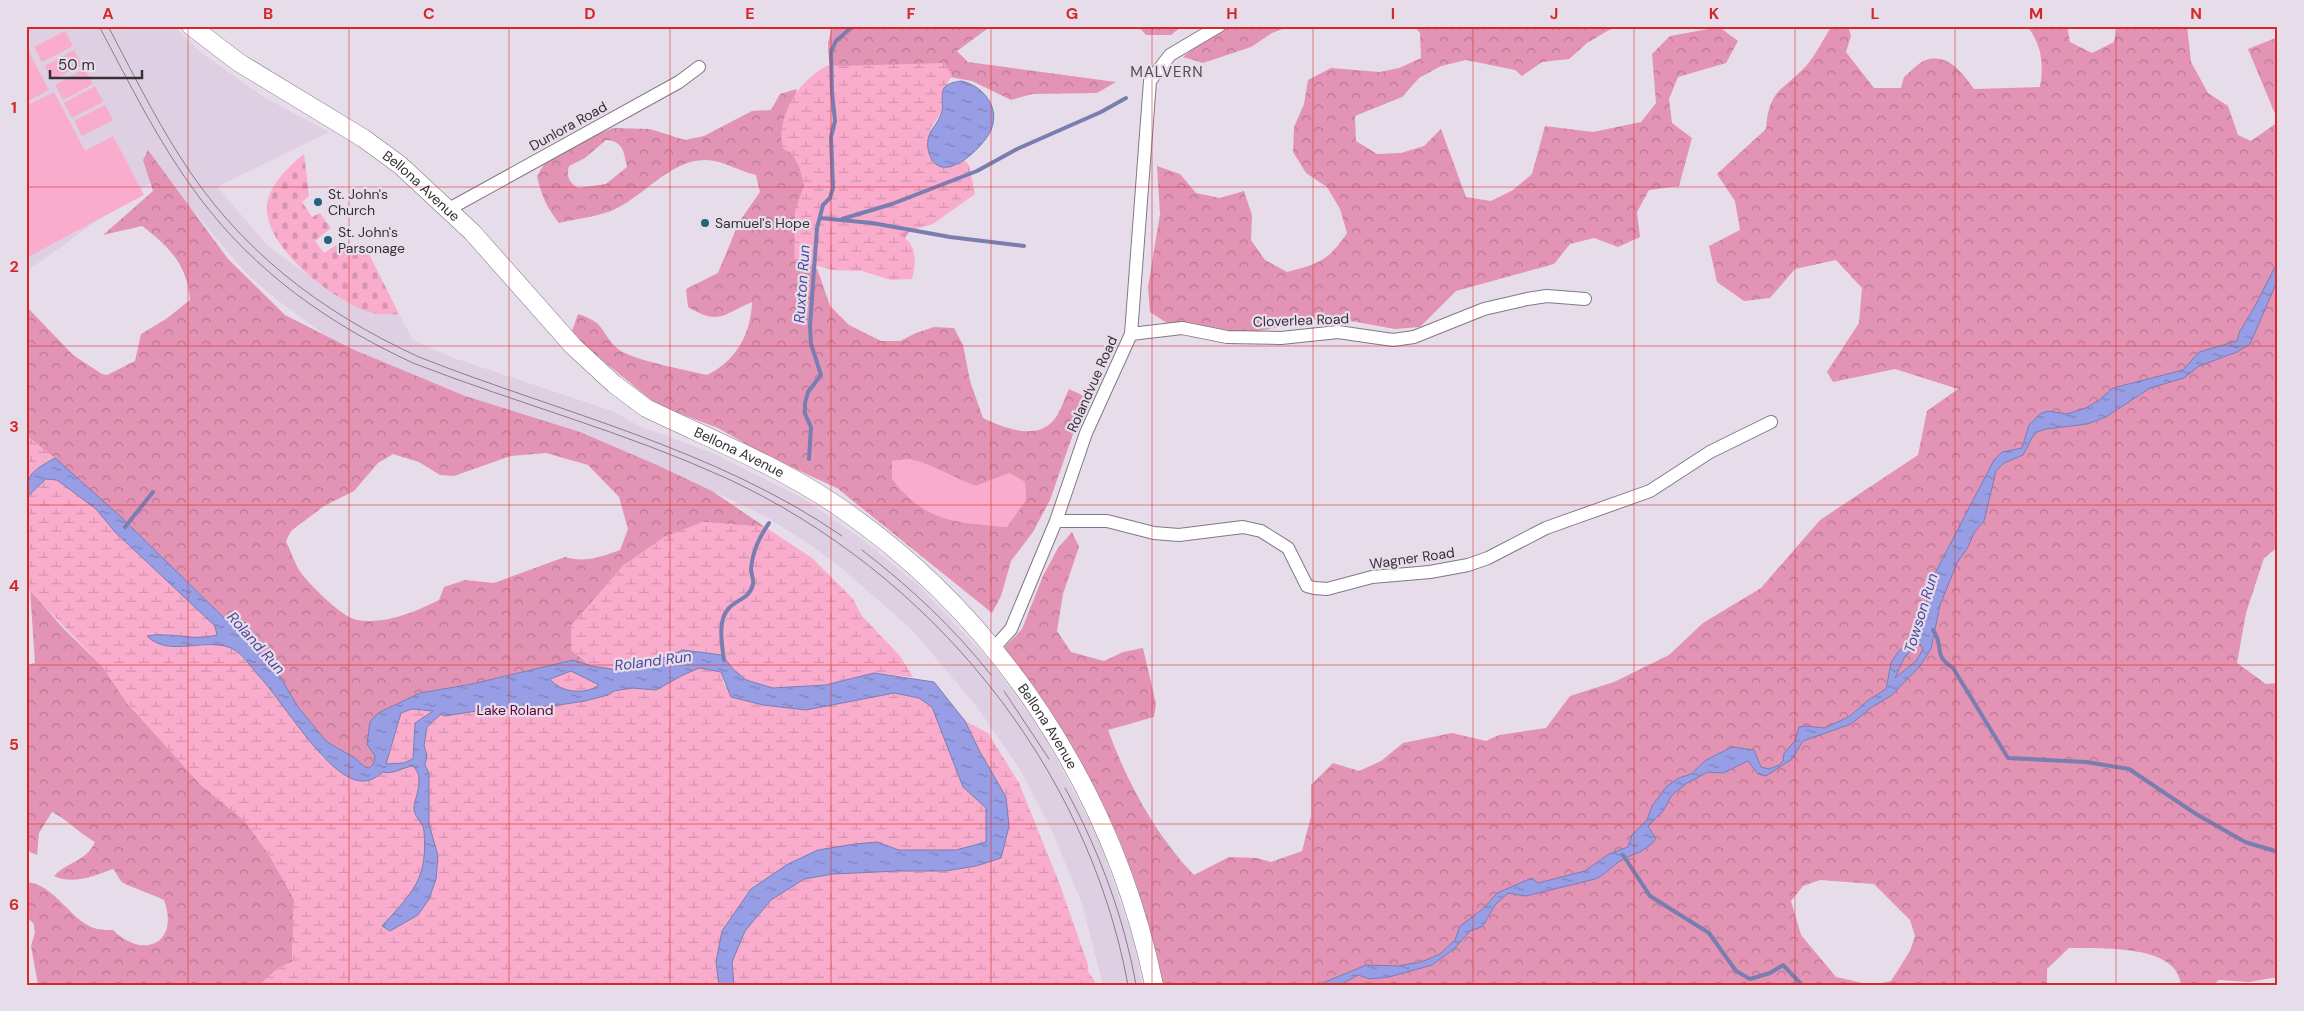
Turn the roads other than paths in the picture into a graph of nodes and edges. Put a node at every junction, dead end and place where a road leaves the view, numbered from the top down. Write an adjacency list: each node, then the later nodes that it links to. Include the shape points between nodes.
1 (191, 26): 4 (main road, Bellona Avenue, via 253,72 375,146)
2 (1219, 26): 6 (street, Rolandvue Road, via 1170,55 1150,81)
3 (699, 67): 4 (street, Dunlora Road, via 680,82)
4 (449, 209): 9 (main road, Bellona Avenue, via 573,346 614,384 646,408 776,469 837,505 915,568)
5 (1586, 299): 6 (street, Cloverlea Road, via 1547,296 1527,299 1484,309 1414,338 1393,340 1338,332 1281,338 1227,337 1182,328)
6 (1131, 334): 8 (street, Rolandvue Road, via 1086,433)
7 (1771, 422): 8 (street, Wagner Road, via 1710,452 1650,491 1546,528 1488,558 1468,565 1372,577 1327,588 1307,586 1288,548 1261,530 1244,527 1179,535 1107,522)
8 (1056, 521): 9 (street, Rolandvue Road, via 1011,630)
9 (994, 650): 10 (main road, Bellona Avenue, via 1046,720 1086,788 1126,883)
10 (1154, 985)

